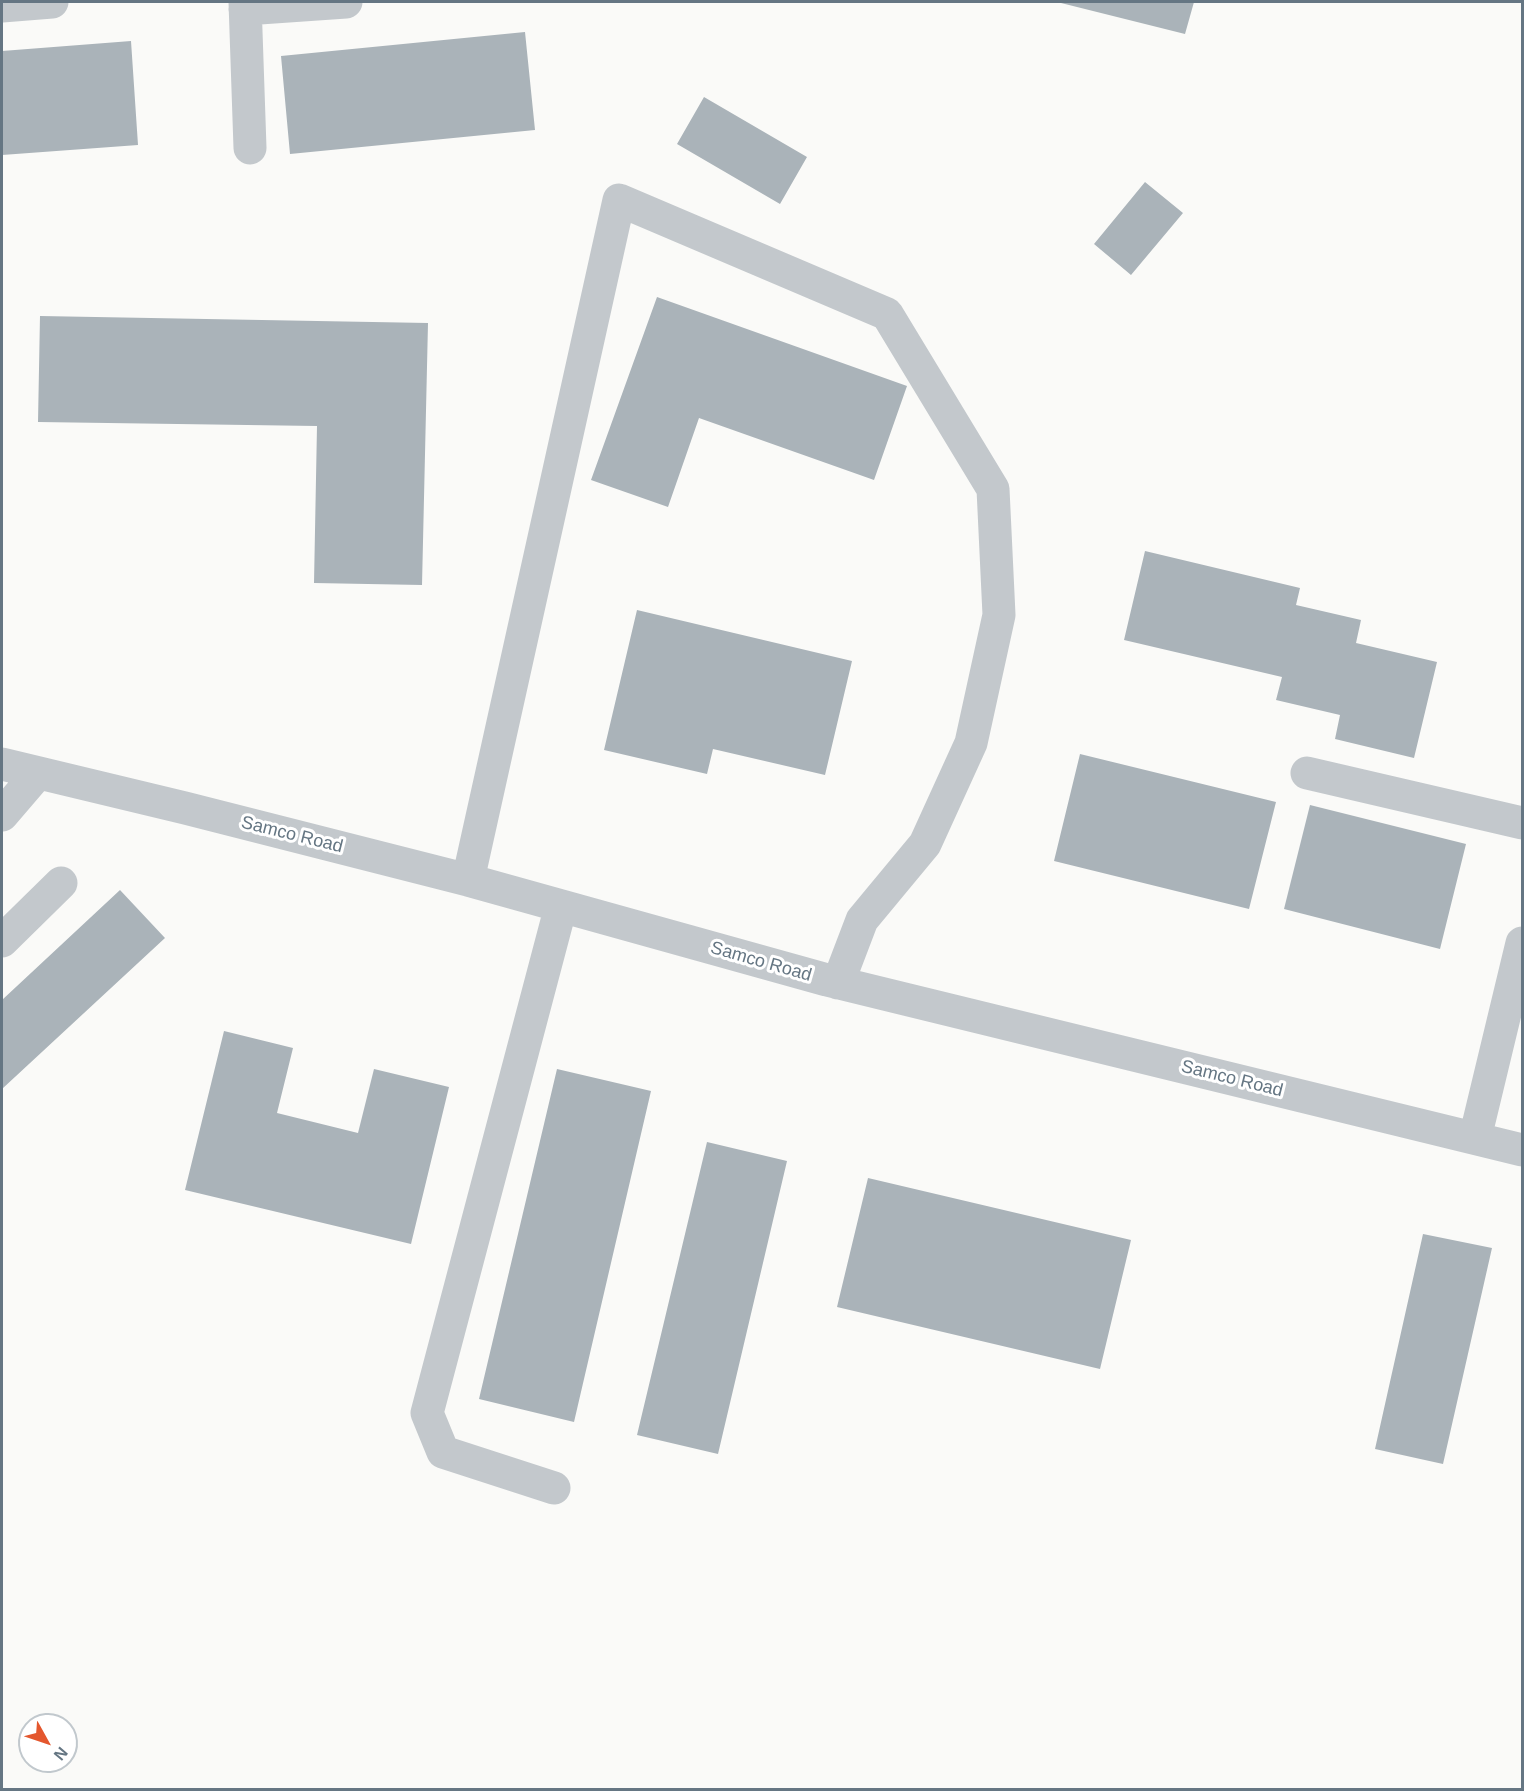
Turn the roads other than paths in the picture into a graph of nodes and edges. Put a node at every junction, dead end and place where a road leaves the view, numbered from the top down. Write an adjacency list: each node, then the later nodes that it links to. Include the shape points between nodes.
1 (52, 2): 4 (street)
2 (346, 2): 3 (street)
3 (245, 5): 5 (street)
4 (2, 6)
5 (250, 148)
6 (2, 764): 7 (street, Samco Road)
7 (38, 773): 9 (street); 11 (street, Samco Road)
8 (1307, 773): 10 (street)
9 (2, 815)
10 (1522, 823)
11 (468, 880): 13 (street, Samco Road); 16 (street, via 619,200 887,314 993,489 999,615 971,743 925,844 862,920)
12 (61, 883): 14 (street)
13 (561, 906): 16 (street, Samco Road); 19 (street, via 427,1413 443,1452)
14 (2, 941)
15 (1522, 943): 17 (street)
16 (838, 983): 17 (street, Samco Road)
17 (1475, 1138): 18 (street, Samco Road)
18 (1522, 1150)
19 (554, 1488)

